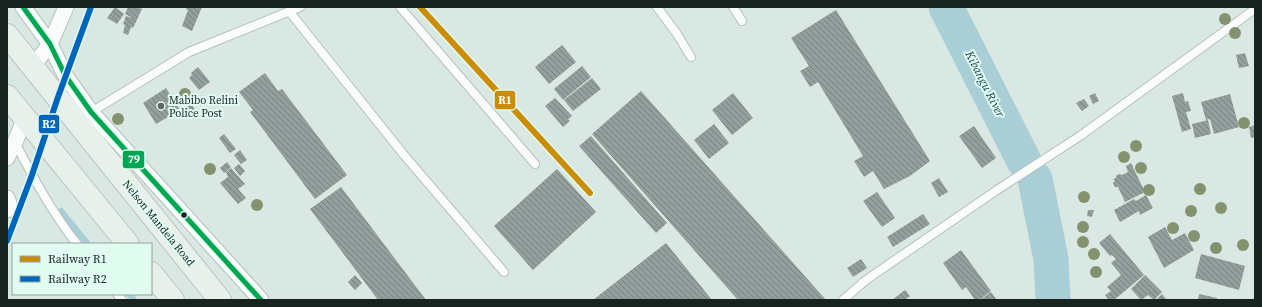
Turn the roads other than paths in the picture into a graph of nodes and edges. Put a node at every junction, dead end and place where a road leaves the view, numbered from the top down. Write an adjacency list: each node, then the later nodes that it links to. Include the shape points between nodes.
1 (23, 7): 11 (street)
2 (66, 7): 11 (street)
3 (300, 7): 8 (lane)
4 (400, 7): 19 (lane)
5 (657, 7): 12 (lane)
6 (733, 7): 9 (lane)
7 (1255, 9): 29 (lane, via 1080,136 866,280)
8 (289, 11): 15 (lane, via 189,52); 24 (lane, via 404,155)
9 (742, 21)
10 (7, 35): 13 (main road, Nelson Mandela Road)
11 (50, 44): 13 (street); 15 (street)
12 (691, 57)
13 (32, 66): 15 (main road, Nelson Mandela Road)
14 (7, 96): 16 (main road)
15 (85, 117): 27 (main road, Nelson Mandela Road); 28 (street)
16 (25, 118): 17 (street); 23 (main road)
17 (15, 142): 18 (street); 22 (lane, via 64,228)
18 (7, 158)
19 (535, 164)
20 (7, 198): 21 (street)
21 (7, 210)
22 (76, 243)
23 (127, 243)
24 (504, 272)
25 (152, 274): 26 (main road)
26 (173, 300)
27 (220, 300)
28 (260, 300)
29 (843, 300)

